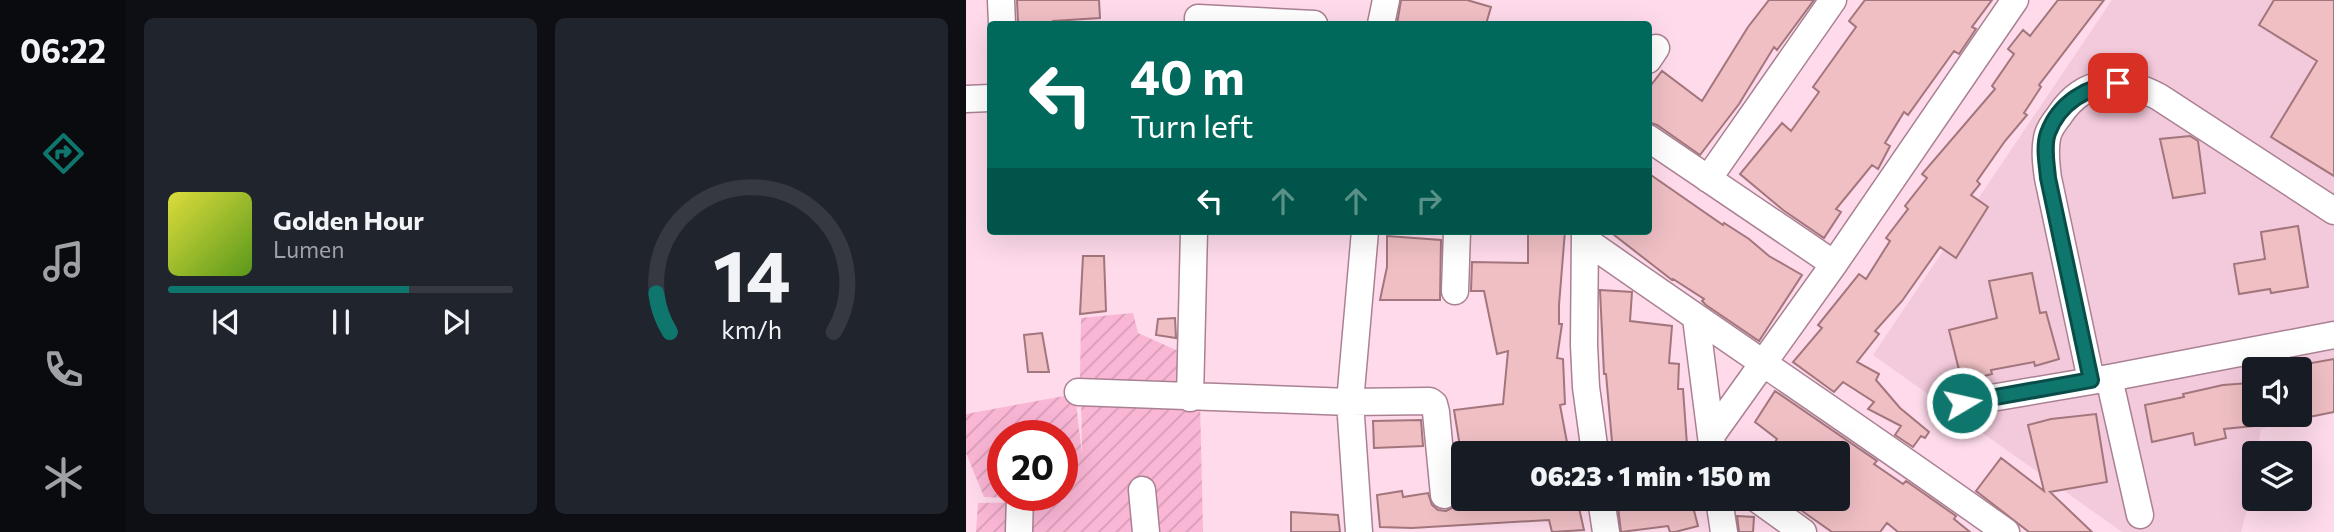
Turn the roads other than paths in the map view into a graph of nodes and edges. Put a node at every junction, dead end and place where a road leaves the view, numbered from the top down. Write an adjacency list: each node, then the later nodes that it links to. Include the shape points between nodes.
1 (1001, 0): 6 (street)
2 (1386, 0): 8 (street)
3 (1833, 0): 12 (street)
4 (2015, 0): 18 (street)
5 (1198, 14): 7 (street)
6 (1002, 21)
7 (1279, 21)
8 (1382, 21)
9 (987, 98): 10 (street)
10 (966, 99)
11 (1652, 141): 12 (street)
12 (1708, 179): 18 (street)
13 (2334, 211): 23 (street, via 2139,87 2105,84 2073,99 2048,133 2048,178)
14 (1194, 235): 25 (street)
15 (1365, 235): 26 (street)
16 (1457, 235): 19 (street)
17 (1585, 235): 20 (street); 28 (street, via 1585,368)
18 (1834, 264): 22 (street)
19 (1455, 291)
20 (1696, 318): 22 (street); 29 (street)
21 (2334, 335): 23 (street)
22 (1761, 364): 30 (street); 44 (street)
23 (2100, 379): 27 (street); 37 (street)
24 (1078, 392): 25 (street)
25 (1190, 398): 26 (street)
26 (1350, 402): 32 (street, via 1432,402); 40 (street)
27 (1962, 403)
28 (1594, 441)
29 (1712, 441)
30 (1714, 441)
31 (1142, 490): 39 (street)
32 (1444, 495)
33 (1020, 511): 38 (street)
34 (1603, 511): 41 (street)
35 (1721, 511): 42 (street)
36 (1773, 511): 43 (street)
37 (2140, 515)
38 (1020, 532)
39 (1146, 532)
40 (1359, 532)
41 (1606, 532)
42 (1724, 532)
43 (1803, 532)
44 (2006, 532)

